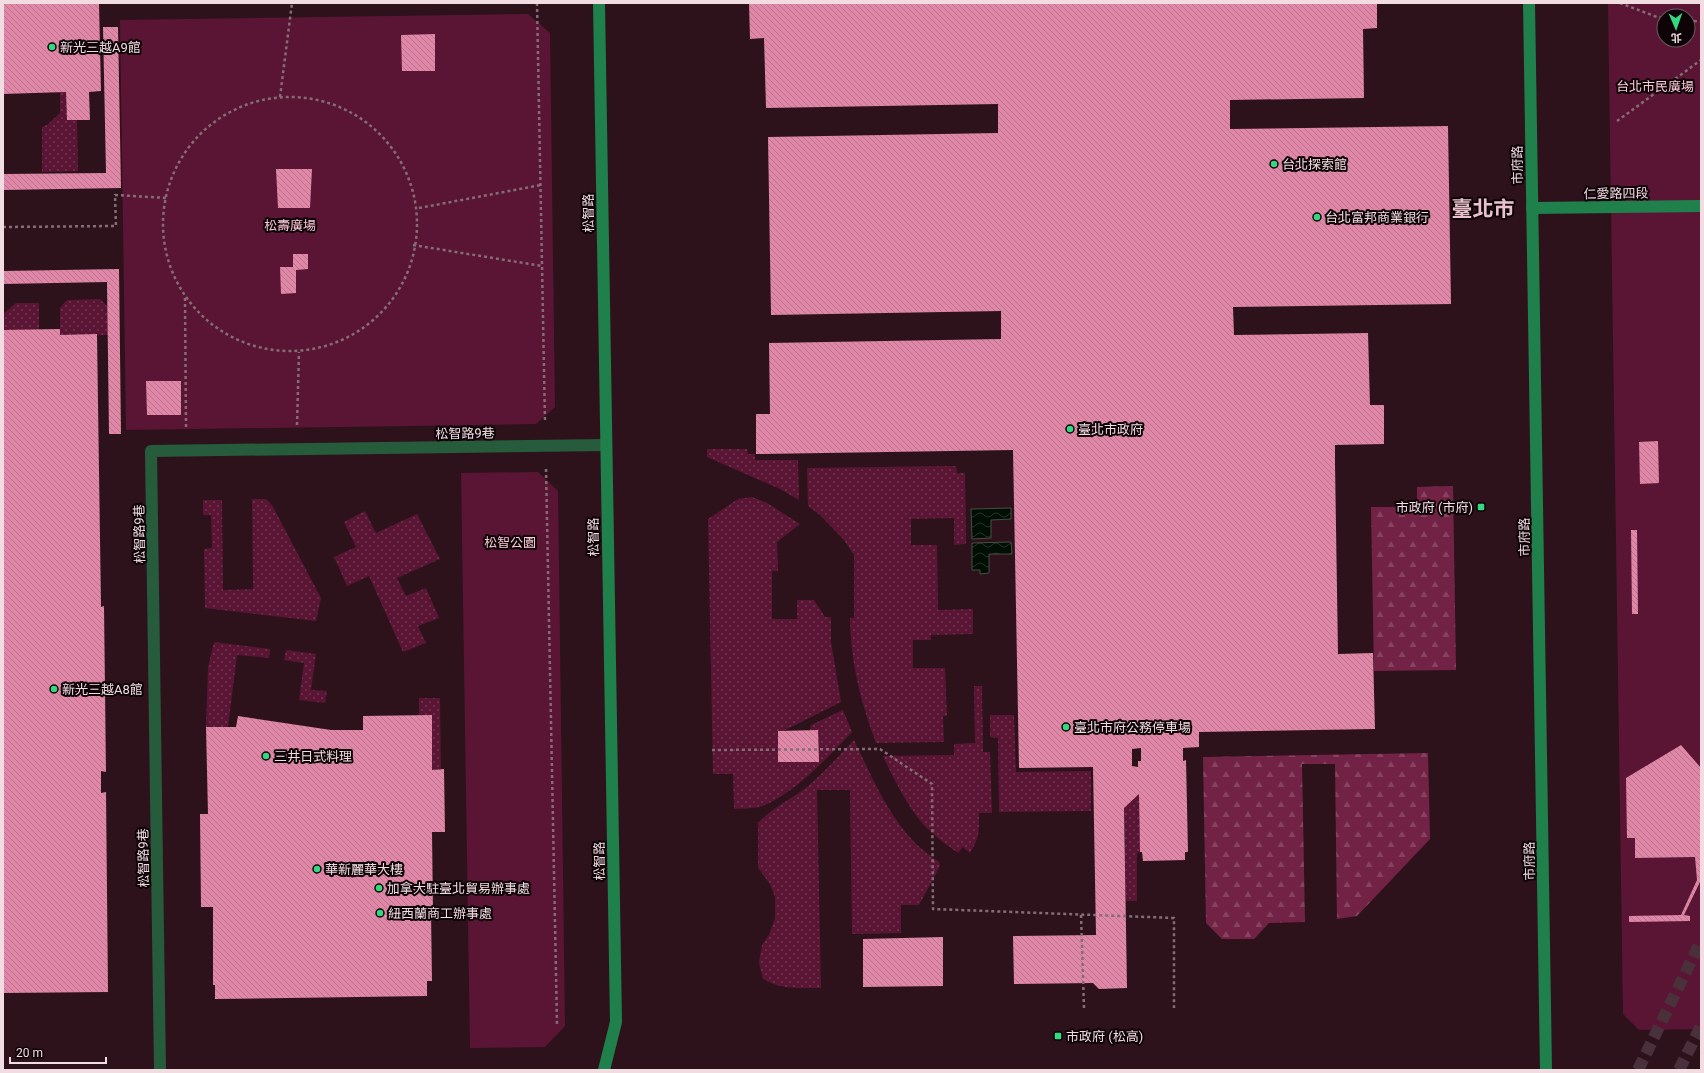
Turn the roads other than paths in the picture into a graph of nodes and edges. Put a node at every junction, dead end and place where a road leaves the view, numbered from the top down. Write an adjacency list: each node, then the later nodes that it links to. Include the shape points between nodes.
1 (599, 3): 5 (main road, 松智路)
2 (1528, 3): 4 (main road, 市府路)
3 (1701, 206): 4 (main road, 仁愛路四段)
4 (1532, 208): 8 (main road, 市府路)
5 (606, 445): 6 (street, 松智路9巷, via 152,451); 7 (main road, 松智路, via 616,1022)
6 (160, 1070)
7 (604, 1070)
8 (1546, 1070)

